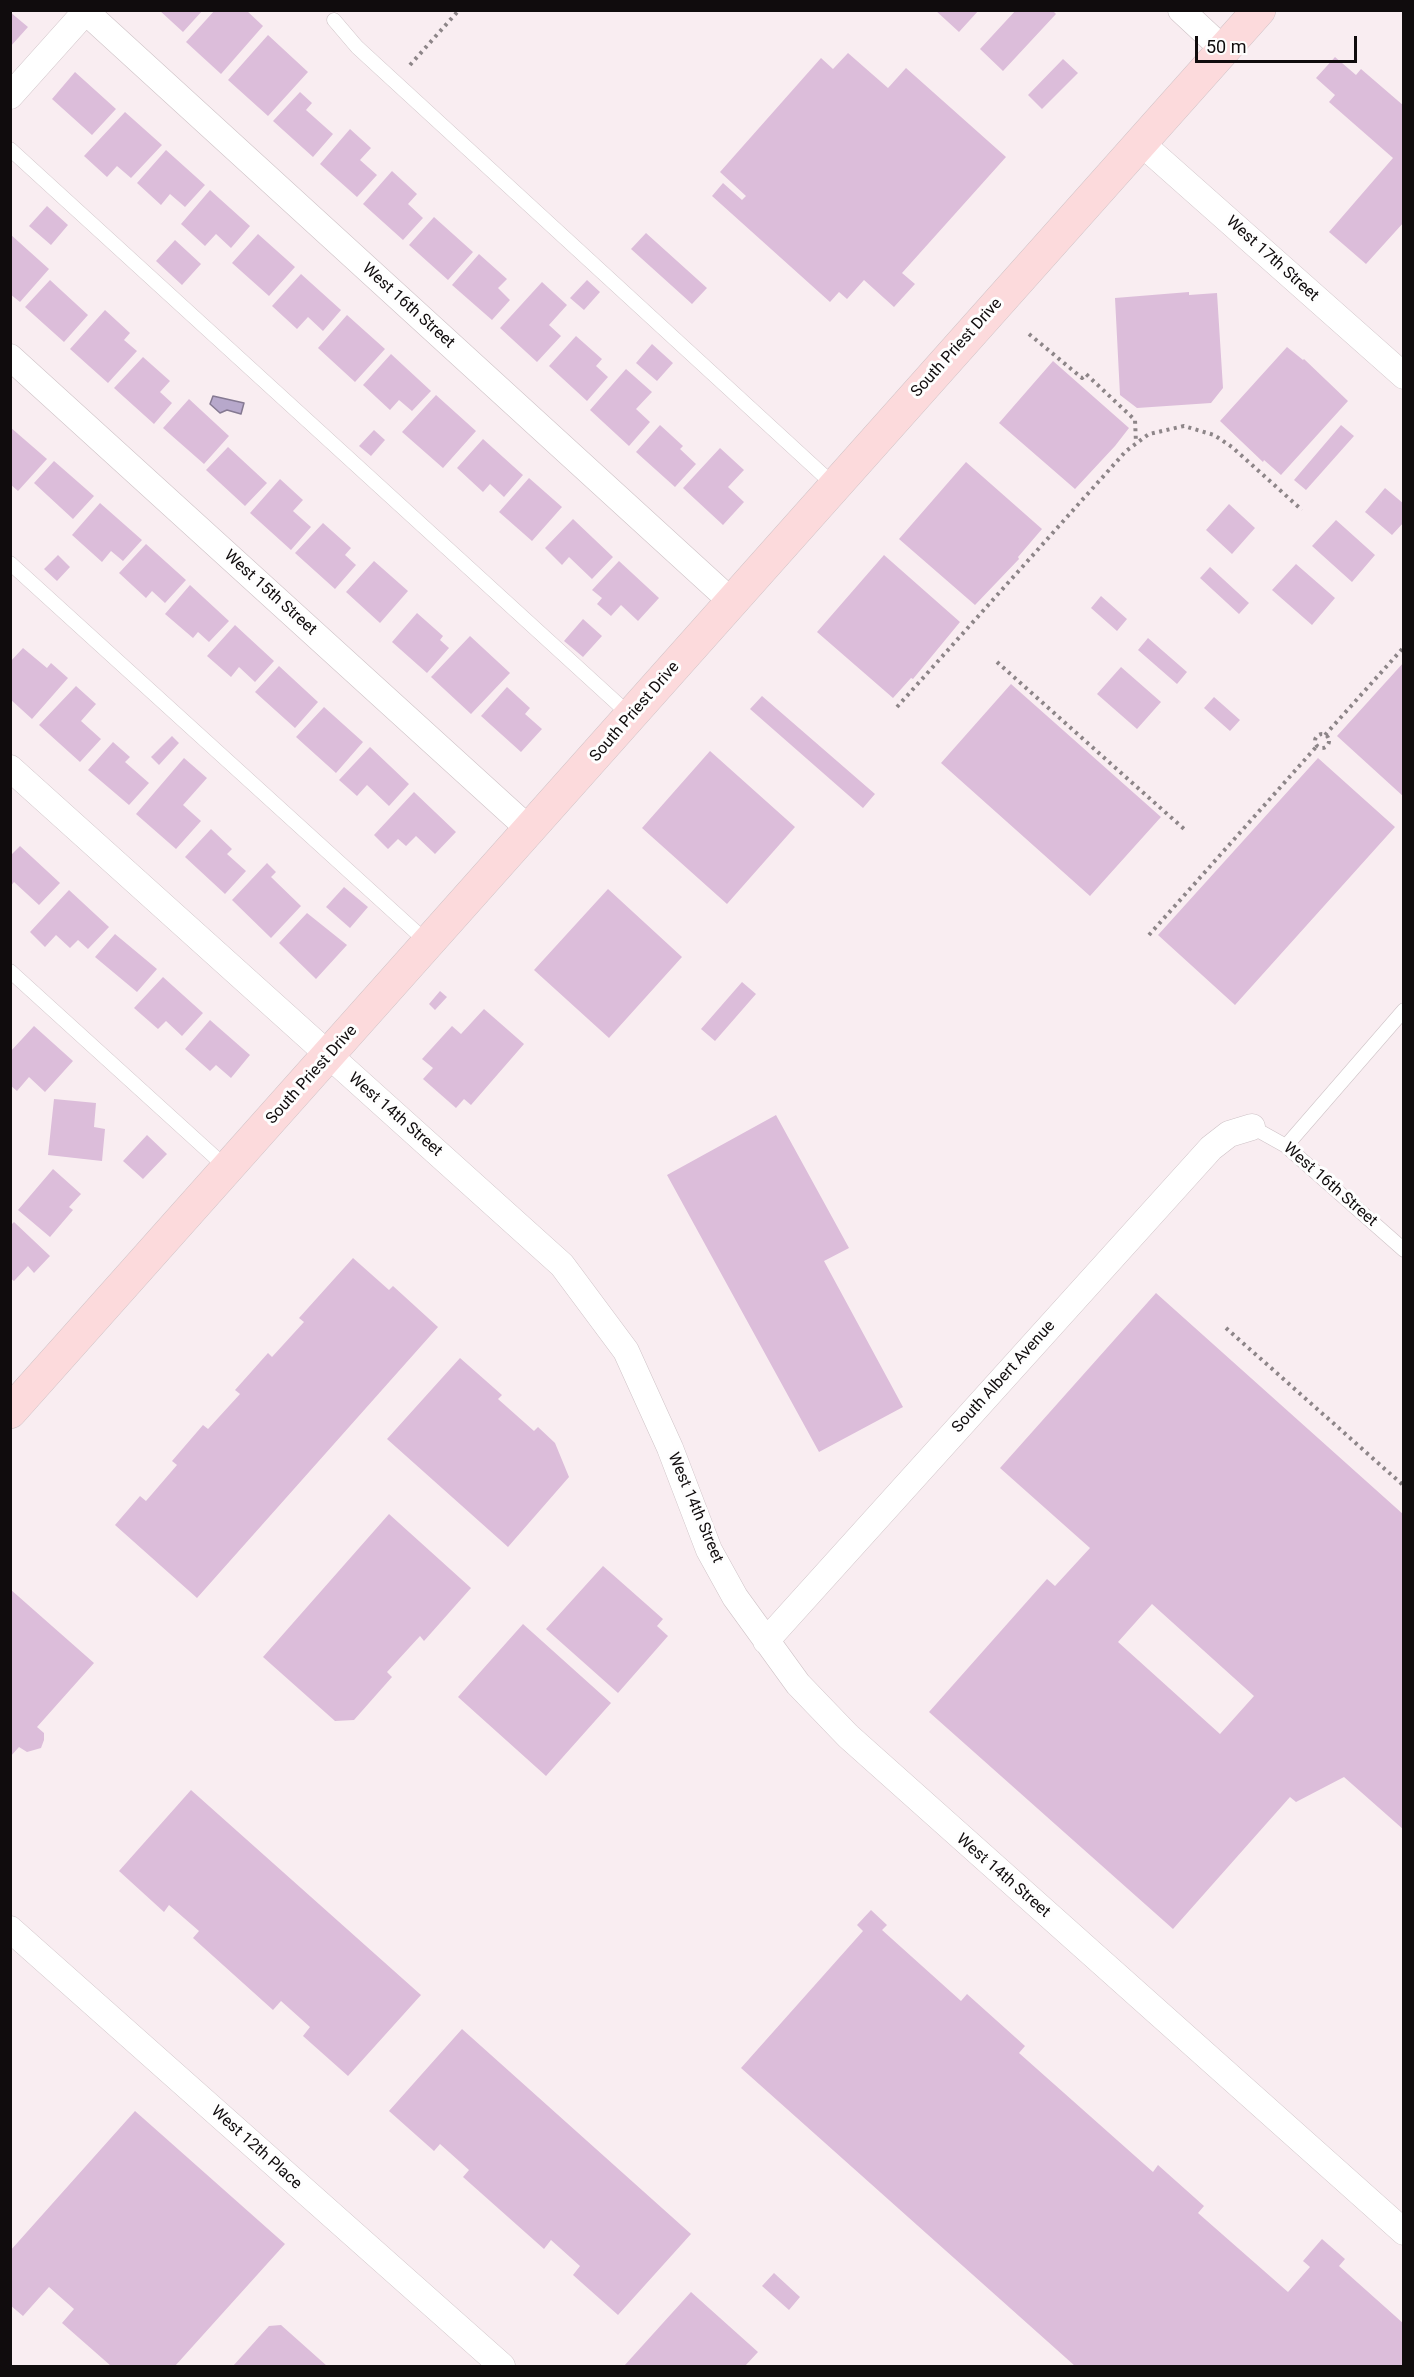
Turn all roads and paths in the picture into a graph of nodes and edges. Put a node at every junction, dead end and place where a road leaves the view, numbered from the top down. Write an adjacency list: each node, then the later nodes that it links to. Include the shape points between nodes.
1 (459, 10): 7 (path)
2 (1181, 10): 6 (street)
3 (1259, 10): 6 (main road, South Priest Drive)
4 (86, 11): 8 (street); 18 (street, West 16th Street)
5 (334, 20): 15 (lane, via 366,55)
6 (1224, 50): 9 (main road, South Priest Drive)
7 (410, 65)
8 (10, 96)
9 (1140, 142): 13 (street, West 17th Street); 15 (main road, South Priest Drive)
10 (10, 149): 22 (lane)
11 (1029, 334): 14 (path, via 1082,378 1086,374 1134,420)
12 (10, 357): 27 (street, West 15th Street)
13 (1404, 376)
14 (1136, 443): 16 (path, via 1149,434 1184,426 1214,435 1233,447); 21 (path)
15 (835, 486): 18 (main road, South Priest Drive)
16 (1302, 510)
17 (10, 563): 29 (lane)
18 (732, 602): 22 (main road, South Priest Drive)
19 (1404, 647): 23 (path)
20 (997, 662): 26 (path)
21 (897, 707)
22 (631, 716): 27 (main road, South Priest Drive)
23 (1325, 735): 24 (path, via 1317,735); 24 (path, via 1327,745)
24 (1317, 746): 28 (path)
25 (10, 768): 32 (street, West 14th Street)
26 (1184, 829)
27 (530, 830): 29 (main road, South Priest Drive)
28 (1149, 934)
29 (429, 944): 32 (main road, South Priest Drive)
30 (10, 971): 35 (lane)
31 (1404, 1010): 34 (lane)
32 (328, 1056): 35 (main road, South Priest Drive); 40 (street, West 14th Street, via 514,1220 582,1288 626,1351 670,1448 709,1550)
33 (1252, 1127): 34 (lane, West 16th Street); 40 (street, South Albert Avenue, via 1229,1134 1211,1148)
34 (1286, 1146): 36 (lane, West 16th Street)
35 (228, 1169): 38 (main road, South Priest Drive)
36 (1404, 1250)
37 (1226, 1328): 39 (path)
38 (10, 1412)
39 (1404, 1486)
40 (766, 1641): 42 (street, West 14th Street, via 798,1684 848,1736)
41 (10, 1929): 43 (street, West 12th Place)
42 (1404, 2232)
43 (502, 2367)

